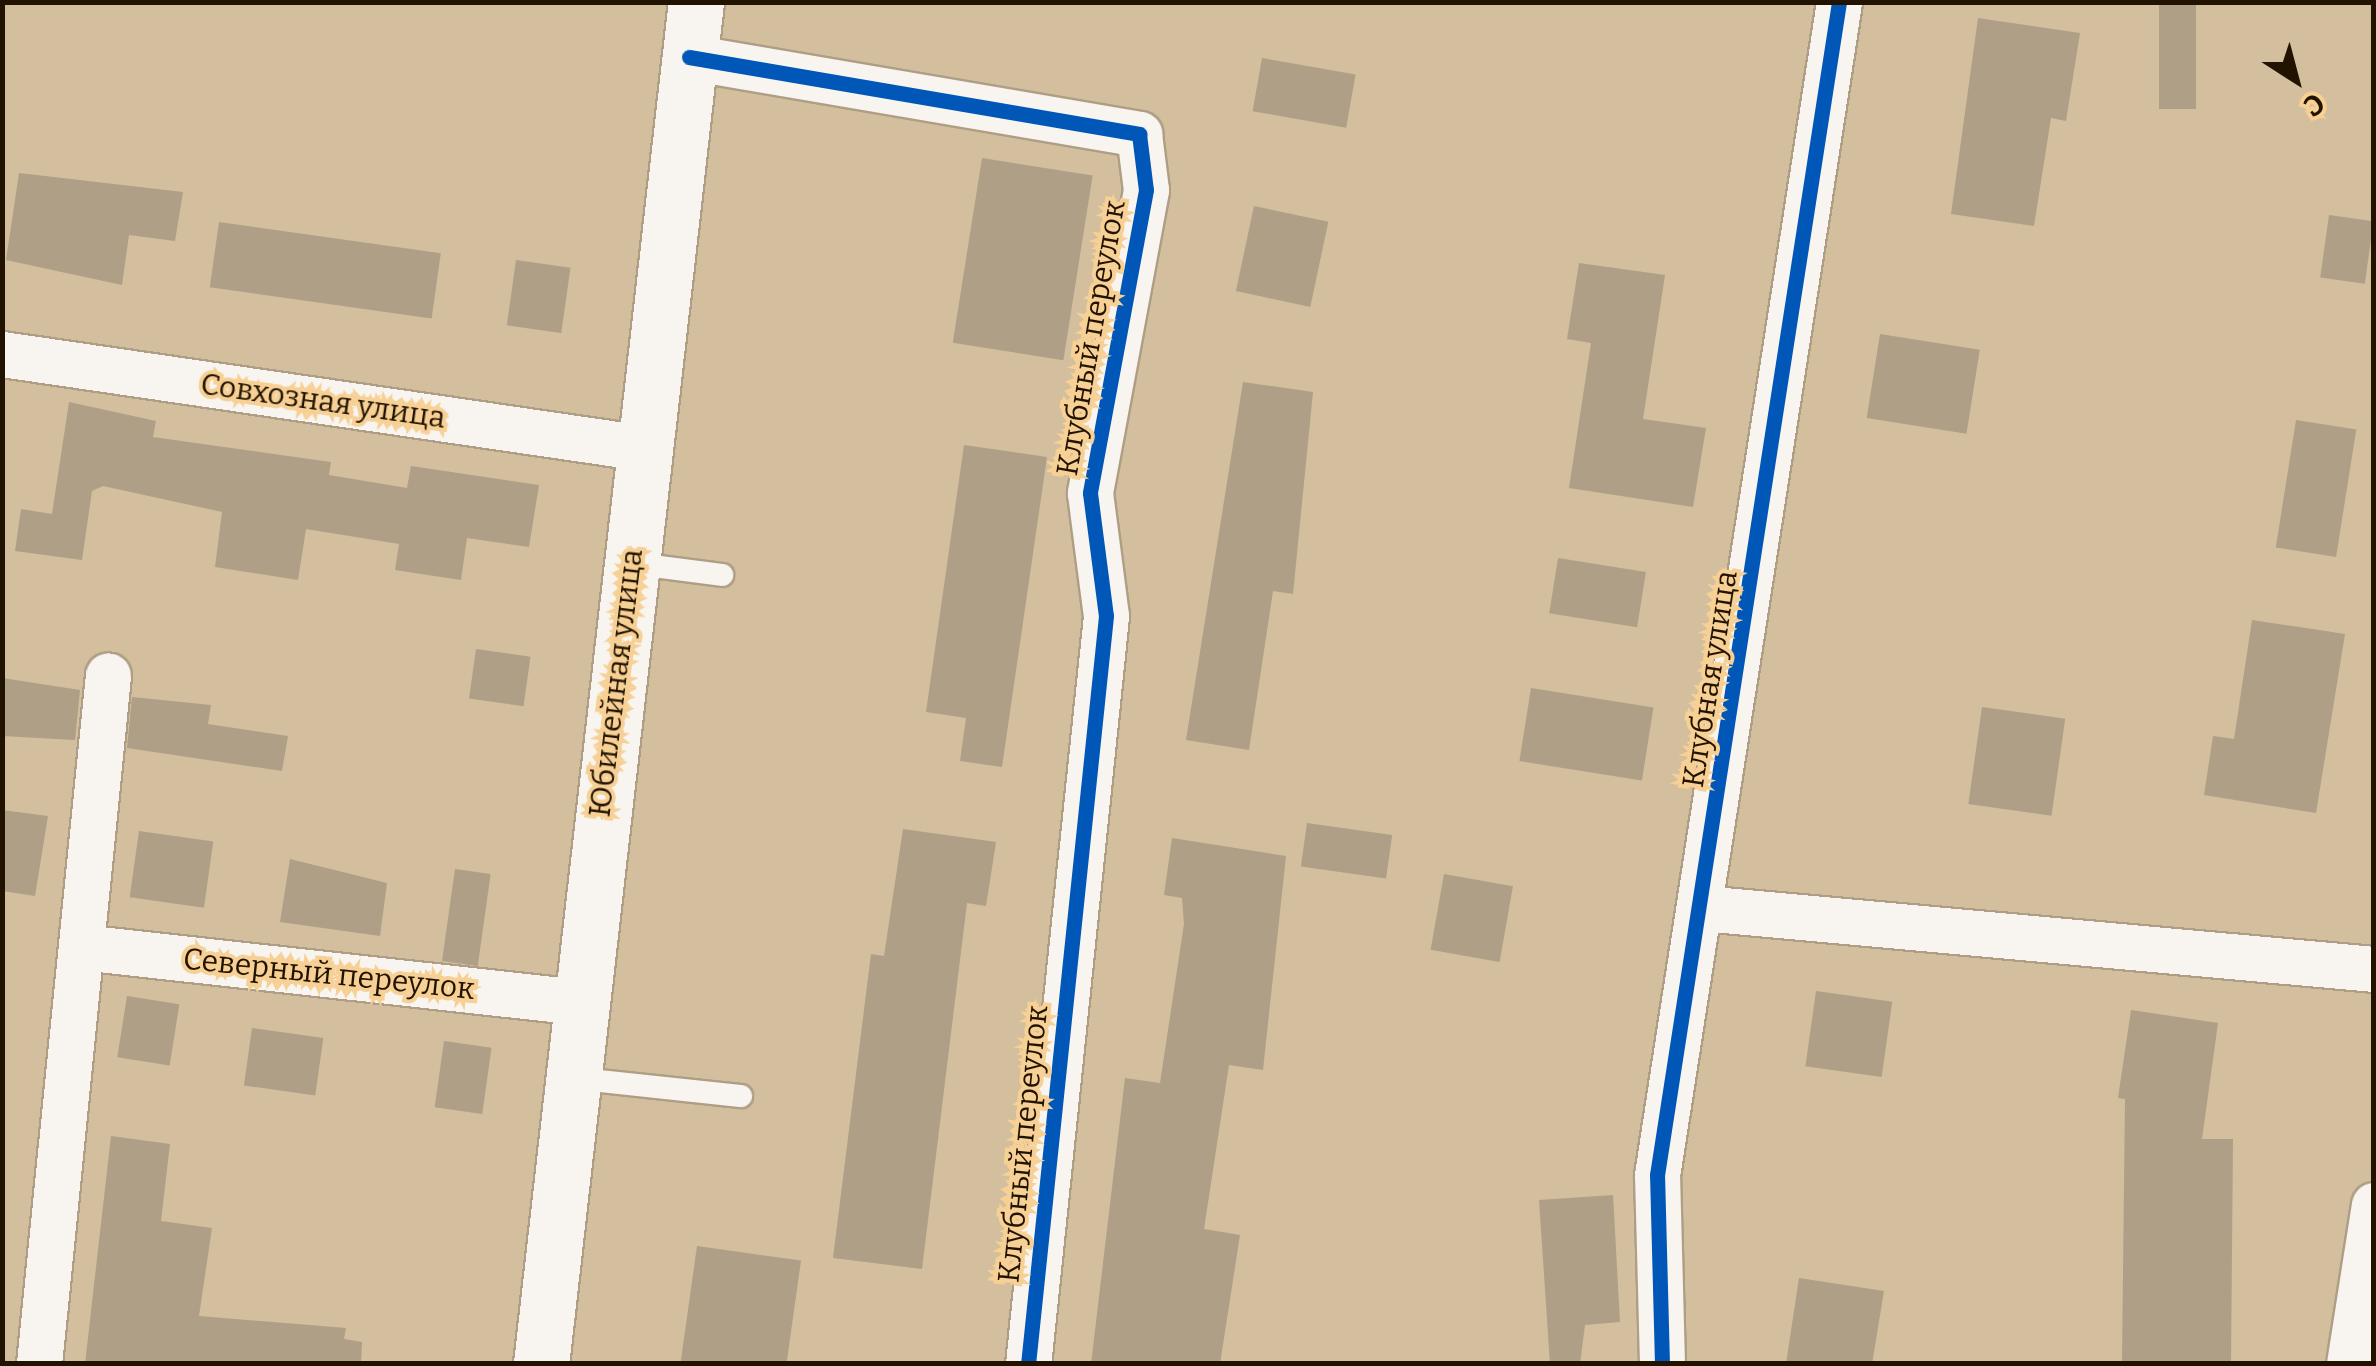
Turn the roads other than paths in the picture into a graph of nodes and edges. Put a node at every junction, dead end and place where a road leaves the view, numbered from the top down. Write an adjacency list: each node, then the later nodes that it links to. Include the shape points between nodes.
1 (696, 2): 3 (street, Юбилейная улица)
2 (1839, 2): 9 (street, Клубная улица)
3 (689, 57): 5 (street, Юбилейная улица); 18 (street, Клубный переулок, via 1139,134 1146,190 1090,494 1106,616)
4 (2, 354): 5 (street, Совхозная улица)
5 (644, 448): 6 (street, Юбилейная улица)
6 (630, 564): 7 (lane); 12 (street, Юбилейная улица)
7 (722, 575)
8 (108, 676): 10 (street)
9 (1702, 908): 11 (street); 19 (street, Клубная улица, via 1656,1175)
10 (81, 947): 12 (street, Северный переулок); 16 (street)
11 (2374, 969)
12 (577, 1002): 13 (street, Юбилейная улица)
13 (569, 1078): 14 (lane); 17 (street, Юбилейная улица)
14 (741, 1096)
15 (2374, 1205): 20 (street)
16 (39, 1364)
17 (540, 1364)
18 (1028, 1364)
19 (1662, 1364)
20 (2350, 1364)

